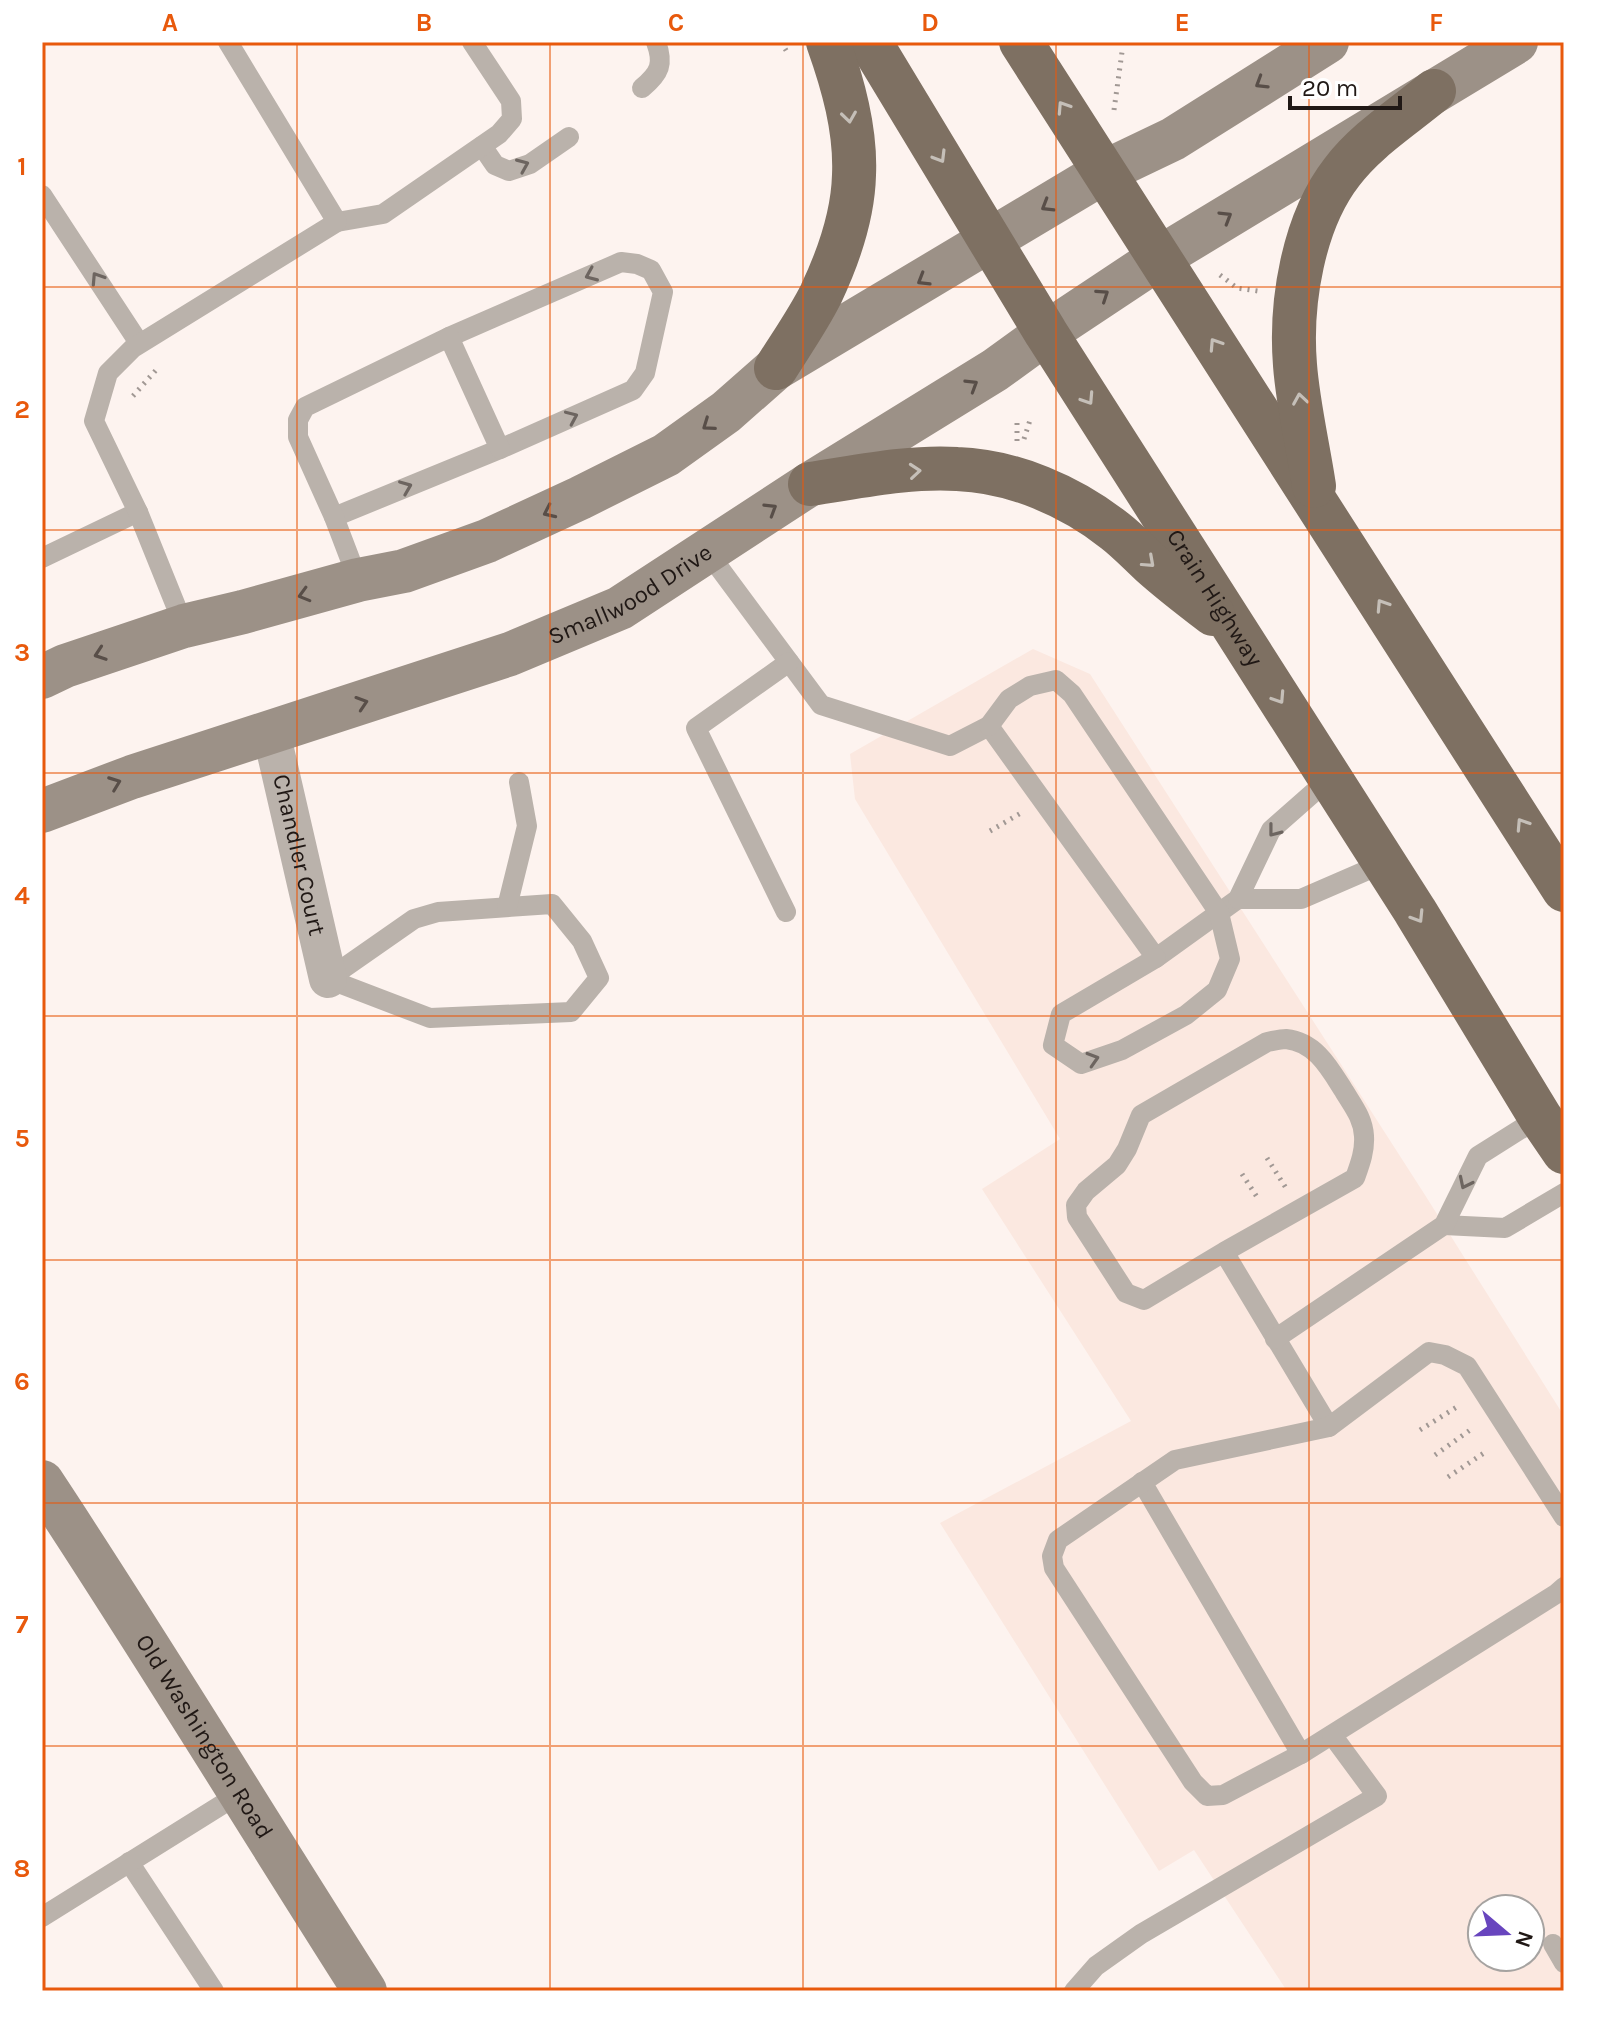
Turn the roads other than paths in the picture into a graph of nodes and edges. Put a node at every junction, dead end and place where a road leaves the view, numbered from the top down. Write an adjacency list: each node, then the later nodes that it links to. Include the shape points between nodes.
1 (228, 42): 15 (lane)
2 (472, 42): 12 (lane, via 512,110 512,119)
3 (656, 42): 9 (lane, via 661,59 656,76)
4 (870, 42): 16 (highway, Crain Highway, one-way to 16)
5 (1021, 42): 13 (highway, one-way to 5)
6 (1327, 42): 13 (main road, one-way to 13, via 1173,139)
7 (1516, 42): 10 (main road, Smallwood Drive)
8 (808, 48): 21 (highway, one-way to 21, via 846,101 855,175 843,235 820,295)
9 (642, 88)
10 (1434, 91): 17 (main road, Smallwood Drive, one-way to 10); 24 (highway, one-way to 10, via 1295,364 1297,297 1309,239 1341,172)
11 (569, 137): 12 (lane, one-way to 11, via 495,165 509,171 530,164)
12 (482, 146): 15 (lane, via 383,214)
13 (1104, 172): 16 (main road, one-way to 16); 17 (highway)
14 (42, 195): 20 (lane, one-way to 14)
15 (337, 222): 20 (lane)
16 (990, 240): 18 (highway, Crain Highway); 21 (main road, one-way to 21)
17 (1159, 258): 18 (main road, Smallwood Drive, one-way to 17); 24 (highway, one-way to 17)
18 (1046, 333): 23 (main road, Smallwood Drive, one-way to 18); 31 (highway, Crain Highway, one-way to 31)
19 (449, 337): 22 (lane); 22 (lane, one-way to 19, via 633,390 645,373 663,292 651,270 621,262); 26 (lane, via 305,407 298,437)
20 (139, 343): 25 (lane, via 108,373 94,421)
21 (776, 368): 29 (main road, one-way to 29, via 666,455 487,541 404,571)
22 (500, 449): 26 (lane, one-way to 22)
23 (810, 484): 27 (main road, Smallwood Drive, one-way to 23); 31 (highway, one-way to 31, via 954,468 1025,483 1078,506 1115,531)
24 (1317, 504): 40 (highway, one-way to 24)
25 (138, 512): 28 (lane); 30 (lane)
26 (334, 517): 29 (lane)
27 (706, 550): 32 (lane); 35 (main road, Smallwood Drive, one-way to 27, via 510,654 620,608)
28 (42, 558)
29 (358, 580): 30 (main road, one-way to 30)
30 (184, 626): 33 (main road, one-way to 33)
31 (1237, 632): 36 (highway, Crain Highway, one-way to 36)
32 (789, 662): 34 (lane, via 821,705 950,746); 43 (lane, via 696,728)
33 (42, 677)
34 (989, 726): 44 (lane, via 1009,699 1030,686 1056,680 1072,694); 45 (lane)
35 (271, 732): 38 (main road, Smallwood Drive, one-way to 35); 46 (street, Chandler Court)
36 (1330, 778): 39 (highway, Crain Highway); 41 (lane, one-way to 41, via 1271,830)
37 (519, 782): 42 (lane, via 527,826)
38 (42, 811)
39 (1384, 863): 41 (lane, via 1301,899); 47 (highway, Crain Highway, one-way to 47)
40 (1564, 890)
41 (1238, 899): 44 (lane)
42 (507, 907): 46 (lane, via 414,919); 46 (lane, via 552,904 582,941 599,978 571,1012 430,1018)
43 (786, 912)
44 (1219, 913): 45 (lane); 45 (lane, one-way to 44, via 1061,1014 1053,1045 1081,1064 1122,1050 1186,1015 1217,990 1230,959)
45 (1156, 958)
46 (328, 979)
47 (1552, 1134): 49 (lane, one-way to 49, via 1478,1156)
48 (1564, 1193): 49 (lane, via 1505,1228)
49 (1444, 1225): 51 (lane)
50 (1224, 1252): 50 (lane, via 1144,1300 1126,1293 1077,1217 1076,1205 1117,1165 1141,1115 1267,1042 1298,1043 1324,1060 1362,1120 1363,1158 1355,1178); 51 (lane)
51 (1275, 1339): 52 (lane)
52 (1329, 1427): 54 (lane, via 1175,1460); 55 (lane, via 1429,1352 1445,1355 1467,1366)
53 (42, 1482): 59 (main road, Old Washington Road)
54 (1142, 1482): 58 (lane); 58 (lane, via 1058,1540 1054,1568 1207,1796 1223,1795)
55 (1564, 1517)
56 (1564, 1587): 57 (lane)
57 (1332, 1735): 58 (lane); 66 (lane, via 1377,1796 1141,1934 1096,1966)
58 (1301, 1754)
59 (239, 1794): 60 (lane); 65 (main road, Old Washington Road)
60 (129, 1862): 61 (lane); 64 (lane)
61 (42, 1917)
62 (1553, 1944): 63 (lane)
63 (1564, 1963)
64 (214, 1991)
65 (365, 1991)
66 (1074, 1991)

